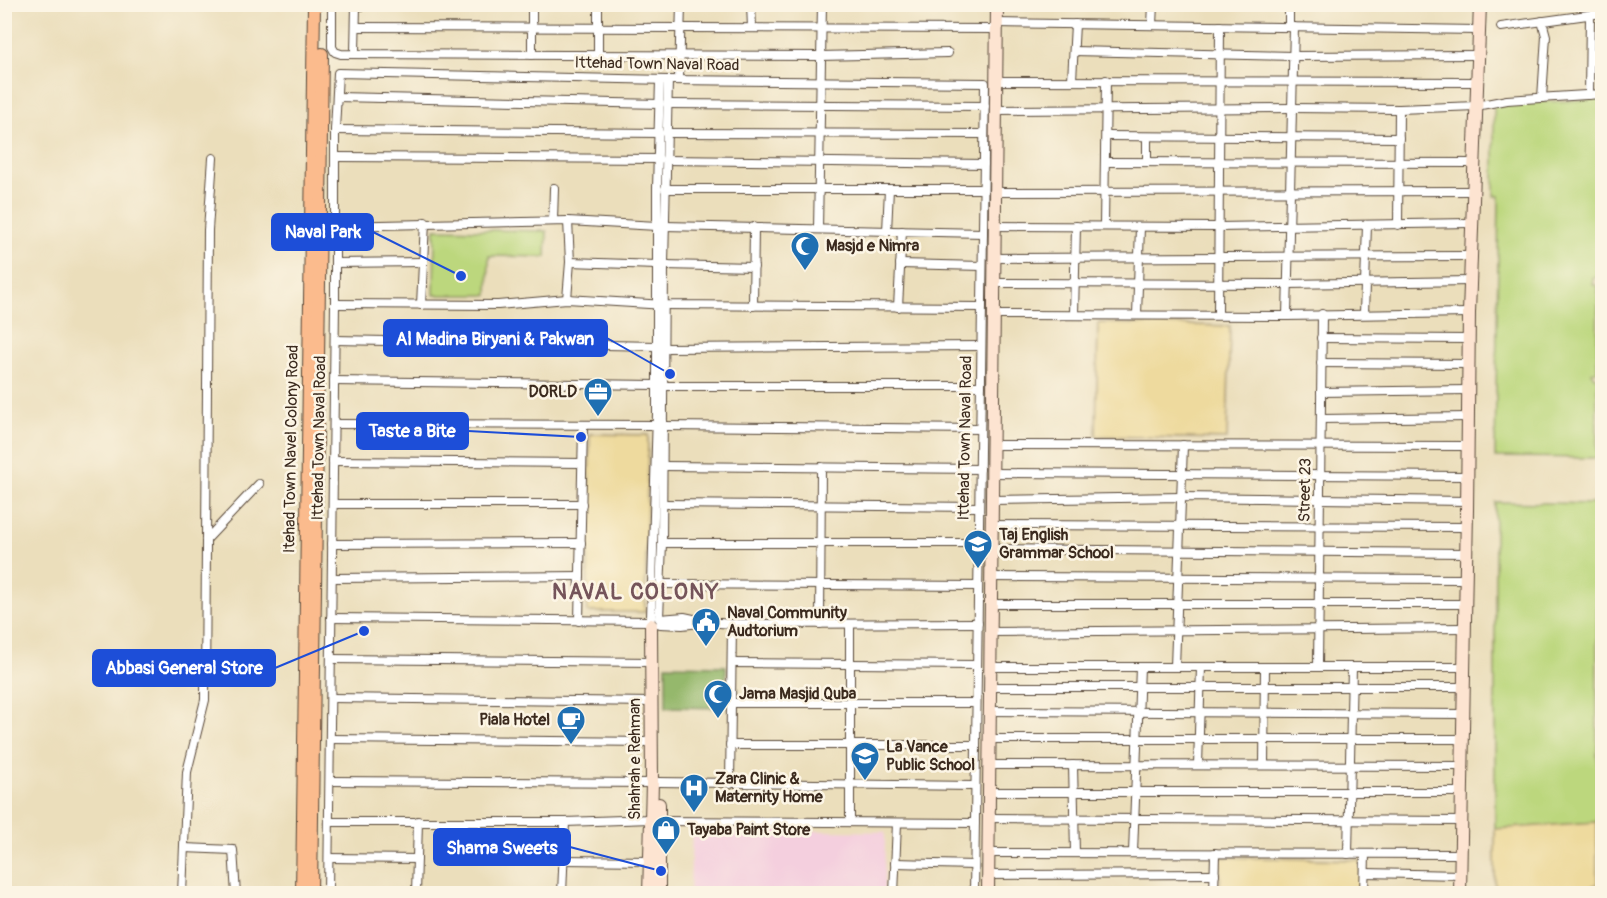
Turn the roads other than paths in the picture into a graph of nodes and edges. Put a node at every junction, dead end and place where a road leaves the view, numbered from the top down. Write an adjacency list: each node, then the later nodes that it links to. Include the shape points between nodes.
1 (314, 4): 154 (main road, Itehad Town Navel Colony Road)
2 (322, 4): 154 (main road, Itehad Town Navel Colony Road)
3 (332, 4): 32 (street, via 334,52)
4 (520, 4): 14 (street)
5 (532, 4): 23 (street)
6 (598, 4): 24 (street)
7 (681, 4): 25 (street)
8 (752, 4): 26 (street)
9 (822, 4): 29 (street)
10 (997, 4): 20 (street)
11 (1153, 4): 19 (street)
12 (1289, 4): 27 (street)
13 (1480, 4): 30 (street)
14 (356, 5): 22 (street)
15 (1602, 13): 16 (street)
16 (1590, 15): 17 (street); 51 (street)
17 (1542, 21): 28 (street); 53 (street, via 1546,36)
18 (1075, 24): 19 (street); 20 (street); 31 (street)
19 (1152, 25): 21 (street)
20 (997, 26): 29 (street); 45 (street)
21 (1220, 26): 27 (street); 34 (street)
22 (356, 27): 23 (street); 32 (street)
23 (532, 27): 24 (street); 35 (street)
24 (598, 27): 25 (street); 36 (street)
25 (681, 27): 26 (street); 38 (street)
26 (752, 27): 29 (street)
27 (1291, 27): 30 (street); 40 (street)
28 (1501, 27)
29 (821, 28): 39 (street)
30 (1478, 30): 37 (street)
31 (1074, 51): 34 (street); 43 (street)
32 (355, 53): 35 (street)
33 (948, 53): 39 (street)
34 (1220, 53): 40 (street); 46 (street)
35 (532, 55): 36 (street)
36 (598, 55): 38 (street)
37 (1478, 55): 40 (street); 49 (street)
38 (680, 56): 39 (street); 41 (street)
39 (820, 56): 47 (street)
40 (1293, 57): 48 (street)
41 (679, 79): 42 (street, Ittehad Town Naval Road); 47 (street, Ittehad Town Naval Road)
42 (664, 80): 52 (street, Ittehad Town Naval Road, via 338,73); 54 (street)
43 (1072, 80): 44 (street); 45 (street)
44 (1106, 80): 46 (street); 60 (street)
45 (997, 81): 57 (street)
46 (1220, 81): 48 (street); 58 (street)
47 (819, 82): 55 (street); 57 (street, Ittehad Town Naval Road, via 985,83)
48 (1292, 82): 49 (street); 59 (street)
49 (1477, 82): 56 (street)
50 (1602, 94): 51 (street)
51 (1589, 95): 53 (street)
52 (337, 98): 54 (street); 62 (street, Ittehad Town Naval Road)
53 (1542, 98): 56 (street)
54 (664, 104): 55 (street); 63 (street)
55 (819, 105): 57 (street); 64 (street)
56 (1476, 106): 61 (street); 80 (street)
57 (991, 108): 60 (street); 65 (street, Ittehad Town Naval Road); 86 (street)
58 (1220, 108): 59 (street); 60 (street); 68 (street)
59 (1292, 108): 61 (street); 69 (street)
60 (1106, 109): 66 (street)
61 (1399, 109): 70 (street)
62 (335, 130): 63 (street); 71 (street, Ittehad Town Naval Road)
63 (663, 133): 64 (street); 73 (street)
64 (819, 133): 65 (street); 75 (street)
65 (984, 134): 81 (street, Ittehad Town Naval Road)
66 (1106, 136): 67 (street); 76 (street)
67 (1147, 136): 68 (street); 77 (street)
68 (1219, 136): 69 (street); 74 (street)
69 (1291, 136): 70 (street); 78 (street)
70 (1399, 138): 79 (street)
71 (335, 157): 73 (street); 98 (street, Ittehad Town Naval Road)
72 (213, 158): 195 (street, via 208,230)
73 (662, 159): 75 (street); 83 (street); 99 (street)
74 (1219, 161): 77 (street); 78 (street); 88 (street)
75 (819, 162): 81 (street); 84 (street)
76 (1105, 162): 77 (street); 87 (street)
77 (1147, 162)
78 (1291, 162): 79 (street); 89 (street)
79 (1399, 163): 80 (street); 90 (street)
80 (1474, 163): 91 (street)
81 (984, 164): 86 (street, Ittehad Town Naval Road)
82 (554, 188): 92 (street)
83 (665, 189): 84 (street); 99 (street)
84 (819, 189): 85 (street); 107 (street)
85 (889, 189): 86 (street); 108 (street)
86 (989, 190): 87 (street); 100 (street); 110 (street, Ittehad Town Naval Road)
87 (1105, 190): 88 (street); 102 (street)
88 (1218, 191): 89 (street); 106 (street)
89 (1290, 191): 90 (street); 104 (street)
90 (1398, 191): 91 (street); 97 (street)
91 (1473, 191): 95 (street)
92 (553, 221): 93 (street); 94 (street)
93 (568, 221): 99 (street); 120 (street)
94 (425, 222): 98 (street); 119 (street)
95 (1471, 223): 97 (street); 112 (street)
96 (1367, 225): 97 (street); 104 (street); 114 (street)
97 (1398, 225)
98 (335, 226): 121 (street, Ittehad Town Naval Road)
99 (661, 226): 105 (street); 123 (street)
100 (995, 226): 101 (street); 115 (street)
101 (1076, 226): 102 (street); 116 (street)
102 (1104, 226): 103 (street)
103 (1140, 226): 106 (street); 117 (street)
104 (1289, 226): 106 (street); 113 (street)
105 (754, 227): 107 (street); 125 (street)
106 (1218, 227): 118 (street)
107 (818, 229): 108 (street)
108 (887, 231): 109 (street)
109 (902, 231): 110 (street); 122 (street)
110 (983, 233): 124 (street, Ittehad Town Naval Road)
111 (1602, 245): 151 (street)
112 (1471, 256): 114 (street); 126 (street)
113 (1288, 257): 114 (street); 118 (street); 132 (street)
114 (1366, 257): 128 (street)
115 (995, 258): 116 (street); 127 (street)
116 (1076, 258): 117 (street); 129 (street)
117 (1140, 258): 118 (street); 130 (street)
118 (1218, 258): 131 (street)
119 (423, 262): 121 (street); 135 (street)
120 (570, 262): 123 (street); 133 (street)
121 (335, 263): 134 (street, Ittehad Town Naval Road)
122 (900, 264): 124 (street); 138 (street)
123 (660, 265): 125 (street); 136 (street)
124 (982, 266): 139 (street, Ittehad Town Naval Road)
125 (754, 267): 137 (street)
126 (1470, 281): 128 (street); 140 (street)
127 (995, 283): 129 (street); 143 (street)
128 (1365, 283): 132 (street); 142 (street)
129 (1075, 284): 130 (street); 144 (street)
130 (1139, 284): 131 (street); 145 (street)
131 (1218, 284): 132 (street); 146 (street)
132 (1288, 284): 147 (street)
133 (567, 299): 135 (street, via 498,305); 136 (street)
134 (335, 304): 135 (street); 150 (street, Ittehad Town Naval Road)
135 (421, 305)
136 (661, 305): 137 (street); 153 (street)
137 (753, 306): 138 (street)
138 (898, 307): 139 (street)
139 (982, 307): 152 (street, Ittehad Town Naval Road)
140 (1468, 313): 142 (street); 149 (street)
141 (1322, 314): 142 (street); 147 (street); 148 (street, Street 23)
142 (1364, 314)
143 (994, 315): 144 (street); 168 (street)
144 (1074, 315): 145 (street)
145 (1137, 315): 146 (street)
146 (1218, 315): 147 (street)
147 (1287, 316)
148 (1321, 338): 149 (street); 155 (street, Street 23)
149 (1468, 339): 156 (street)
150 (335, 340): 153 (street); 157 (street, Ittehad Town Naval Road)
151 (1602, 340)
152 (981, 346): 153 (street); 159 (street, Ittehad Town Naval Road)
153 (661, 347): 158 (street)
154 (314, 352): 319 (main road, Itehad Town Navel Colony Road); 320 (main road, Itehad Town Navel Colony Road)
155 (1321, 363): 156 (street); 161 (street, Street 23)
156 (1468, 364): 160 (street)
157 (334, 381): 158 (street); 164 (street, Ittehad Town Naval Road)
158 (660, 385): 159 (street); 166 (street)
159 (981, 386): 167 (street, Ittehad Town Naval Road)
160 (1468, 390): 161 (street); 162 (street)
161 (1321, 392): 163 (street, Street 23)
162 (1468, 417): 163 (street); 171 (street)
163 (1320, 419): 170 (street, Street 23)
164 (334, 424): 165 (street); 172 (street, Ittehad Town Naval Road)
165 (583, 426): 166 (street); 173 (street)
166 (660, 426): 167 (street); 174 (street); 220 (street)
167 (980, 429): 176 (street, Ittehad Town Naval Road)
168 (993, 445): 169 (street); 177 (street)
169 (1183, 445): 170 (street); 178 (street)
170 (1320, 446): 171 (street); 179 (street, Street 23)
171 (1468, 446): 180 (street)
172 (333, 461): 173 (street); 186 (street, Ittehad Town Naval Road)
173 (582, 463): 187 (street)
174 (663, 466): 175 (street); 188 (street)
175 (821, 467): 176 (street); 189 (street)
176 (980, 469): 190 (street, Ittehad Town Naval Road)
177 (993, 473): 178 (street); 184 (street)
178 (1182, 474): 179 (street); 182 (street)
179 (1320, 475): 180 (street); 183 (street, Street 23)
180 (1468, 476): 185 (street)
181 (259, 484): 195 (street)
182 (1181, 497): 183 (street); 184 (street); 192 (street)
183 (1320, 499): 185 (street); 193 (street, Street 23)
184 (992, 500): 191 (street)
185 (1467, 501): 194 (street)
186 (333, 504): 187 (street); 199 (street, Ittehad Town Naval Road)
187 (582, 504): 196 (street)
188 (663, 504): 189 (street); 197 (street)
189 (820, 506): 190 (street); 200 (street)
190 (979, 507): 198 (street, Ittehad Town Naval Road)
191 (992, 525): 192 (street); 201 (street)
192 (1180, 526): 193 (street); 202 (street)
193 (1320, 527): 194 (street); 203 (street, Street 23)
194 (1467, 527): 204 (street)
195 (206, 540): 299 (street, via 205,700 187,772)
196 (581, 543): 199 (street); 205 (street)
197 (662, 543): 200 (street); 211 (street)
198 (979, 543): 200 (street); 213 (street, Ittehad Town Naval Road)
199 (332, 544): 207 (street, Ittehad Town Naval Road)
200 (820, 544): 212 (street)
201 (992, 549): 202 (street); 206 (street)
202 (1179, 550): 203 (street); 208 (street)
203 (1319, 552): 204 (street); 209 (street, Street 23)
204 (1467, 553): 210 (street)
205 (580, 576): 207 (street); 219 (street)
206 (991, 577): 208 (street); 214 (street)
207 (332, 578): 218 (street, Ittehad Town Naval Road)
208 (1178, 578): 209 (street); 215 (street)
209 (1319, 578): 210 (street); 216 (street, Street 23)
210 (1466, 579): 217 (street)
211 (661, 584): 212 (street); 220 (street)
212 (820, 586): 213 (street); 223 (street)
213 (978, 586): 221 (street, Ittehad Town Naval Road)
214 (991, 604): 215 (street); 228 (street)
215 (1177, 604): 216 (street); 227 (street)
216 (1319, 604): 217 (street); 226 (street, Street 23)
217 (1466, 604): 225 (street)
218 (331, 618): 219 (street); 229 (street, Ittehad Town Naval Road)
219 (579, 621): 220 (street)
220 (656, 622): 222 (street); 230 (street, Shahrah e Rehman); 278 (street, Shahrah e Rehman)
221 (978, 623): 224 (street); 233 (street, Ittehad Town Naval Road)
222 (732, 624): 223 (street); 231 (street)
223 (820, 624): 224 (street)
224 (850, 624): 232 (street)
225 (1465, 628): 226 (street); 241 (street)
226 (1318, 629): 227 (street); 239 (street, Street 23)
227 (1176, 630): 228 (street); 237 (street)
228 (991, 632): 234 (street)
229 (331, 659): 230 (street); 248 (street, Ittehad Town Naval Road)
230 (652, 662): 249 (street, Shahrah e Rehman)
231 (732, 663): 232 (street); 250 (street)
232 (850, 664): 233 (street); 251 (street)
233 (977, 665): 252 (street, Ittehad Town Naval Road)
234 (990, 666): 236 (street); 242 (street)
235 (1201, 666): 237 (street); 238 (street); 244 (street)
236 (1140, 667): 237 (street); 243 (street)
237 (1175, 667)
238 (1264, 667): 239 (street); 245 (street)
239 (1318, 667): 240 (street)
240 (1352, 667): 241 (street); 246 (street)
241 (1465, 667): 247 (street)
242 (990, 687): 243 (street); 253 (street)
243 (1140, 687): 244 (street); 254 (street)
244 (1200, 687): 245 (street); 255 (street)
245 (1264, 687): 246 (street); 256 (street)
246 (1351, 687): 247 (street); 257 (street)
247 (1464, 687): 258 (street)
248 (331, 698): 249 (street); 259 (street, Ittehad Town Naval Road)
249 (651, 702): 266 (street, Shahrah e Rehman)
250 (731, 703): 251 (street); 267 (street)
251 (850, 703): 252 (street); 268 (street)
252 (976, 703): 269 (street, Ittehad Town Naval Road)
253 (990, 711): 254 (street); 262 (street)
254 (1139, 712): 255 (street); 263 (street)
255 (1200, 712): 256 (street); 264 (street)
256 (1264, 713): 257 (street); 260 (street)
257 (1351, 713): 258 (street); 261 (street)
258 (1464, 714): 265 (street)
259 (330, 739): 266 (street); 277 (street, Ittehad Town Naval Road)
260 (1264, 739): 261 (street); 264 (street); 274 (street)
261 (1350, 739): 265 (street); 275 (street)
262 (990, 740): 263 (street); 270 (street)
263 (1138, 740): 264 (street); 272 (street)
264 (1199, 740): 273 (street)
265 (1463, 740): 276 (street)
266 (652, 742): 278 (street, Shahrah e Rehman)
267 (730, 745): 268 (street); 279 (street)
268 (850, 745): 269 (street); 280 (street)
269 (976, 745): 281 (street, Ittehad Town Naval Road)
270 (989, 765): 271 (street); 282 (street)
271 (1073, 765): 272 (street); 283 (street)
272 (1137, 765): 273 (street); 284 (street)
273 (1198, 765): 274 (street)
274 (1264, 765): 275 (street)
275 (1350, 765): 276 (street); 285 (street)
276 (1463, 766): 286 (street)
277 (330, 780): 278 (street); 294 (street, Ittehad Town Naval Road)
278 (655, 783): 279 (street); 290 (street, Shahrah e Rehman)
279 (730, 784): 280 (street)
280 (850, 785): 281 (street); 296 (street)
281 (975, 786): 298 (street, Ittehad Town Naval Road)
282 (989, 792): 283 (street); 287 (street)
283 (1074, 792): 284 (street); 288 (street)
284 (1136, 792): 285 (street); 289 (street)
285 (1349, 792): 286 (street); 291 (street)
286 (1462, 792): 292 (street)
287 (989, 818): 288 (street); 300 (street)
288 (1075, 818): 289 (street); 301 (street)
289 (1134, 819): 291 (street); 302 (street)
290 (655, 820): 295 (street); 296 (street); 310 (street, Shahrah e Rehman); 325 (street, Shahrah e Rehman)
291 (1348, 820): 292 (street); 304 (street)
292 (1462, 820): 306 (street)
293 (418, 821): 294 (street); 295 (street); 308 (street)
294 (329, 822): 307 (street, Ittehad Town Naval Road)
295 (565, 822): 309 (street)
296 (850, 822): 297 (street)
297 (897, 823): 298 (street); 311 (street)
298 (975, 823): 312 (street, Ittehad Town Naval Road)
299 (184, 848): 317 (street); 318 (street, via 233,850)
300 (988, 853): 301 (street); 315 (street)
301 (1075, 853): 302 (street)
302 (1133, 853): 303 (street)
303 (1215, 853): 304 (street); 314 (street)
304 (1348, 854): 305 (street)
305 (1365, 854): 306 (street); 313 (street)
306 (1461, 854): 316 (street)
307 (329, 858): 308 (street); 321 (street, Ittehad Town Naval Road)
308 (417, 859): 322 (street)
309 (563, 860): 310 (street); 323 (street)
310 (650, 861): 324 (street, Shahrah e Rehman)
311 (895, 863): 312 (street); 326 (street)
312 (974, 865): 327 (street, Ittehad Town Naval Road)
313 (1365, 873): 316 (street); 330 (street)
314 (1215, 874): 315 (street); 329 (street)
315 (988, 875): 328 (street)
316 (1461, 875): 331 (street)
317 (182, 894)
318 (236, 894)
319 (302, 894)
320 (311, 894)
321 (328, 894)
322 (416, 894)
323 (562, 894)
324 (649, 894)
325 (659, 894)
326 (894, 894)
327 (974, 894)
328 (988, 894)
329 (1214, 894)
330 (1364, 894)
331 (1460, 894)

